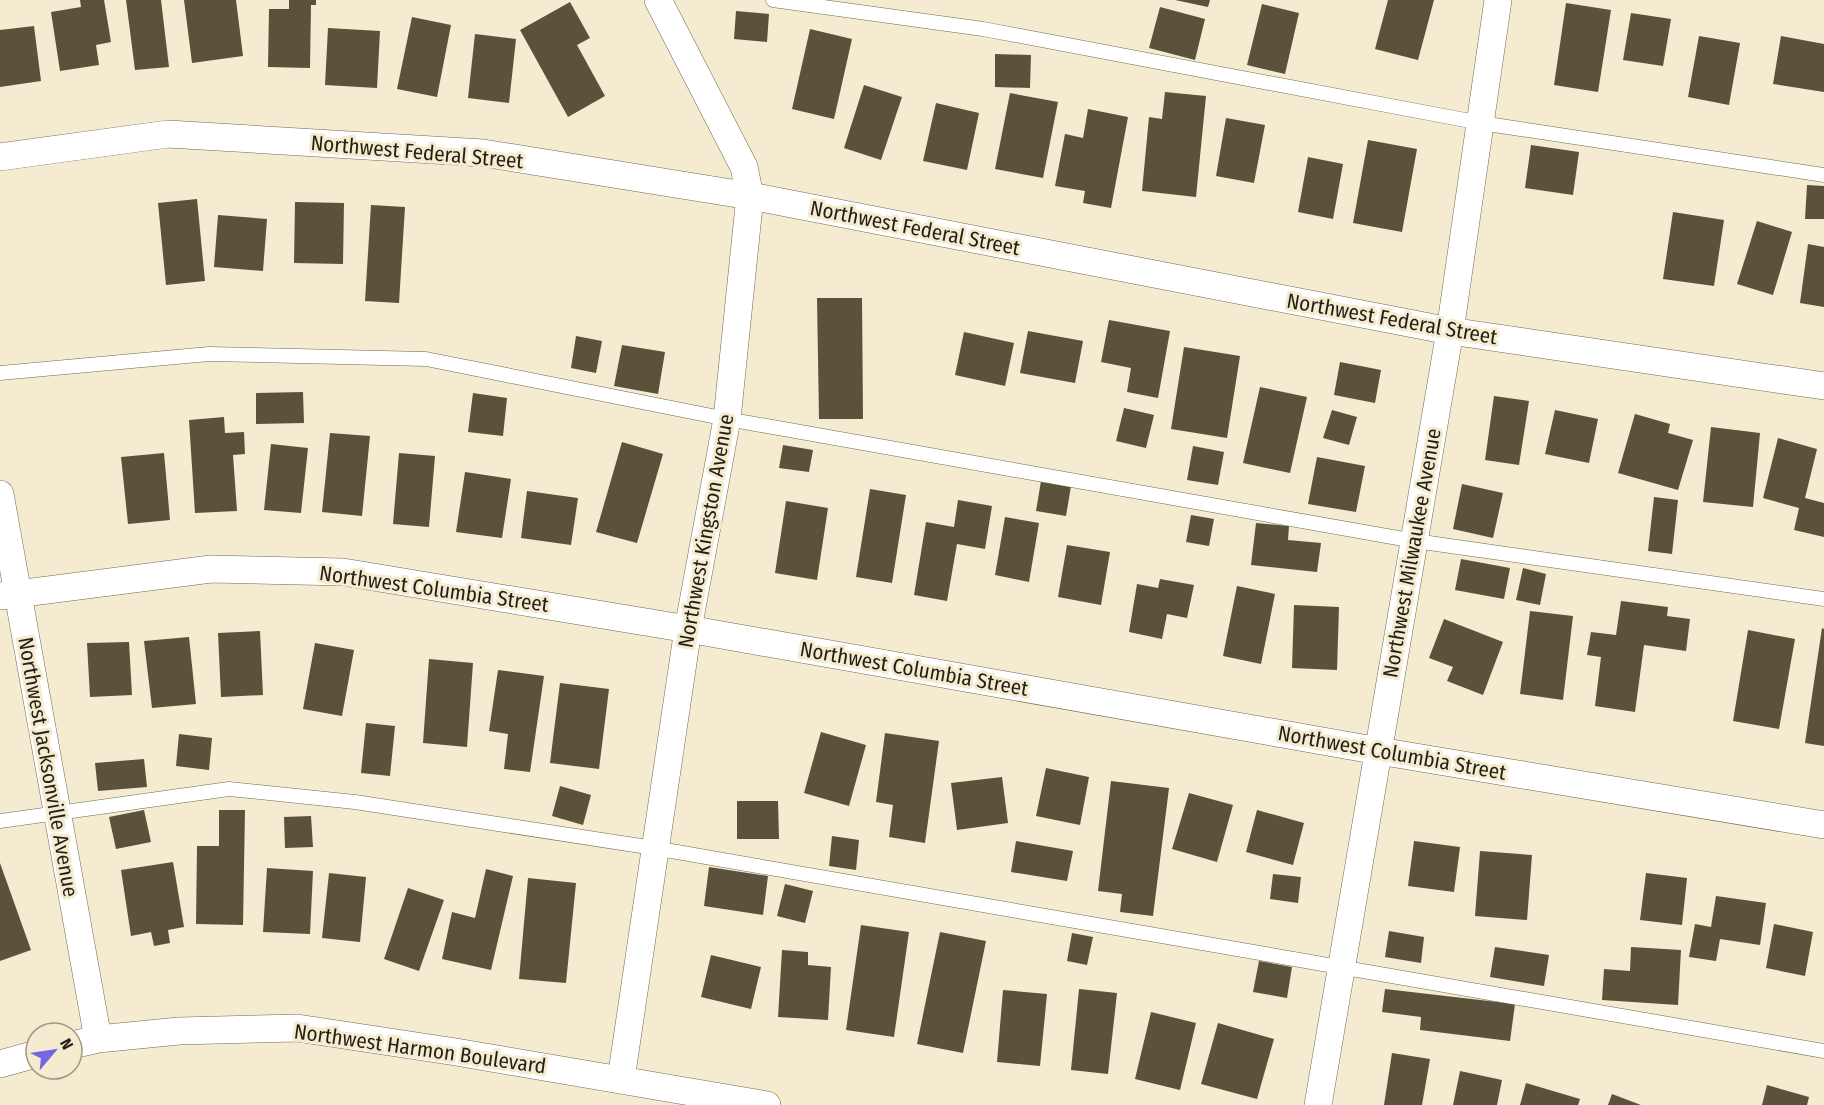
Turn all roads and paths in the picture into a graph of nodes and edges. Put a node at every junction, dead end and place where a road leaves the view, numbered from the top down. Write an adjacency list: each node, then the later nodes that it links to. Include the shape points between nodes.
1 (658, 0): 7 (street, Northwest Kingston Avenue, via 744,167)
2 (773, 0): 4 (lane, via 983,29)
3 (1498, 0): 4 (street, Northwest Milwaukee Avenue)
4 (1481, 123): 6 (lane); 8 (street, Northwest Milwaukee Avenue)
5 (0, 157): 7 (street, Northwest Federal Street, via 168,134 483,153)
6 (1824, 175)
7 (750, 196): 8 (street, Northwest Federal Street); 11 (street, Northwest Kingston Avenue)
8 (1450, 331): 10 (street, Northwest Federal Street); 13 (street, Northwest Milwaukee Avenue)
9 (0, 373): 11 (lane, via 209,354 426,359)
10 (1824, 386)
11 (727, 419): 13 (lane); 16 (street, Northwest Kingston Avenue)
12 (0, 494): 14 (street, Northwest Jacksonville Avenue)
13 (1414, 541): 15 (lane); 17 (street, Northwest Milwaukee Avenue)
14 (8, 594): 16 (street, Northwest Columbia Street, via 211,569 343,572); 18 (street, Northwest Jacksonville Avenue)
15 (1824, 599)
16 (688, 629): 17 (street, Northwest Columbia Street); 21 (street, Northwest Kingston Avenue)
17 (1379, 752): 20 (street, Northwest Columbia Street); 22 (street, Northwest Milwaukee Avenue)
18 (55, 812): 19 (lane); 21 (lane, via 229,789 355,802); 23 (street, Northwest Jacksonville Avenue)
19 (0, 821)
20 (1824, 825)
21 (654, 848): 22 (lane); 28 (street, Northwest Kingston Avenue)
22 (1341, 967): 25 (lane); 30 (street, Northwest Milwaukee Avenue)
23 (98, 1039): 24 (street, Northwest Harmon Boulevard); 28 (street, Northwest Harmon Boulevard, via 179,1031 297,1028)
24 (84, 1042)
25 (1824, 1052)
26 (24, 1058): 27 (street)
27 (0, 1065)
28 (621, 1079): 29 (street, Northwest Harmon Boulevard)
29 (767, 1105)
30 (1318, 1105)

